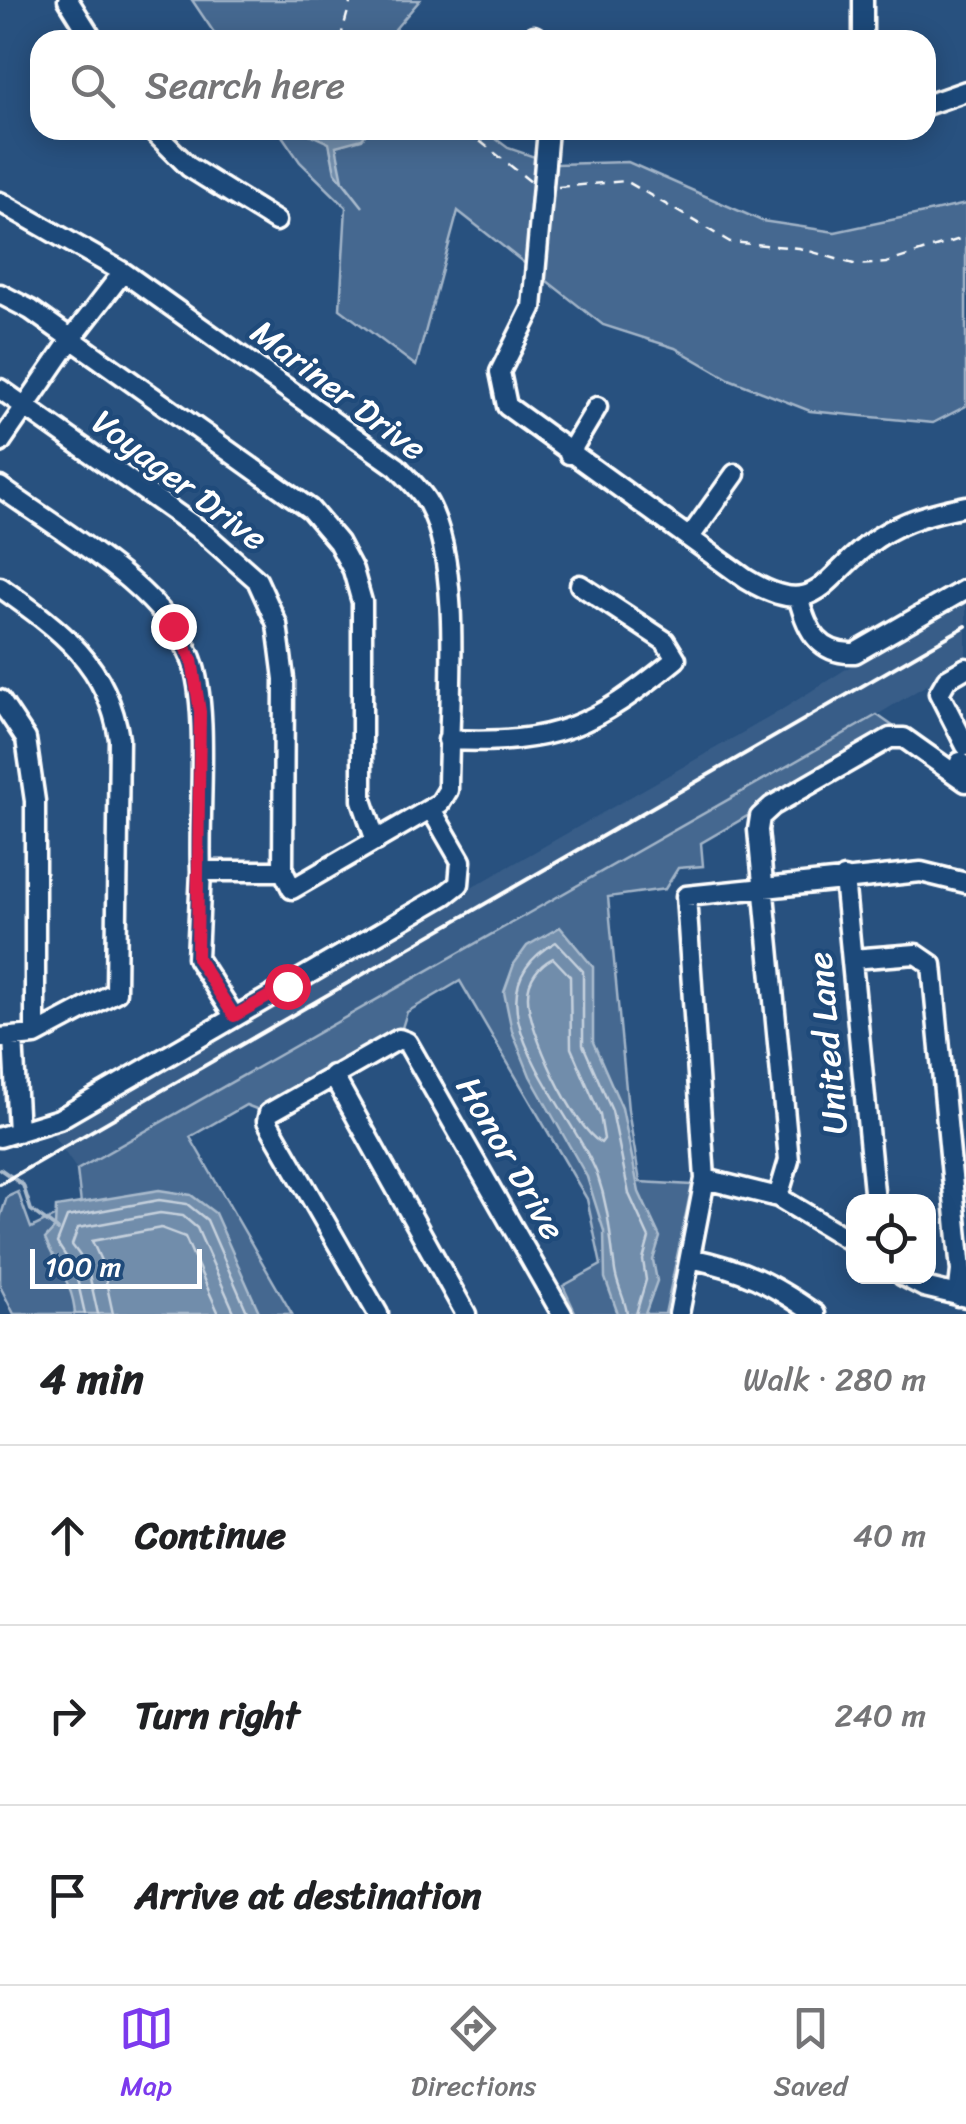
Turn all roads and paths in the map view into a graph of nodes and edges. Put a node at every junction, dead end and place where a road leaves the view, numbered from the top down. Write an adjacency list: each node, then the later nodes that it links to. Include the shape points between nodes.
1 (68, 0): 4 (street)
2 (351, 0): 5 (path)
3 (863, 0): 6 (street)
4 (87, 30)
5 (343, 30)
6 (863, 30)
7 (966, 92): 8 (street)
8 (936, 102)
9 (162, 140): 14 (street, via 190,167)
10 (477, 140): 12 (path)
11 (547, 140): 12 (street)
12 (542, 186): 15 (path, via 626,181 730,242 798,248 857,265 886,263); 23 (street, via 532,308 503,359 500,385 507,406)
13 (0, 202): 16 (street, Mariner Drive)
14 (276, 221)
15 (966, 238)
16 (123, 272): 18 (street); 34 (street, Mariner Drive, via 397,467 427,501 444,546)
17 (0, 294): 18 (street)
18 (72, 338): 20 (street); 38 (street, via 293,496 338,542 362,602 362,800)
19 (0, 389): 20 (street, Voyager Drive)
20 (27, 405): 22 (street); 39 (street, Voyager Drive, via 204,533 257,580 277,624 284,679)
21 (597, 407): 23 (street)
22 (0, 443)
23 (570, 454): 27 (street)
24 (735, 474): 27 (street)
25 (0, 487): 40 (street, via 154,601 192,660 200,712)
26 (966, 506): 31 (street, via 881,535 817,594)
27 (690, 537): 31 (street, via 764,589)
28 (580, 586): 34 (street, via 665,641 676,659 628,698 561,733 512,744)
29 (0, 587): 46 (street, via 85,654 115,711 120,739 116,992)
30 (966, 589): 31 (street, via 856,653 838,654 818,642 805,626)
31 (799, 600)
32 (966, 668): 35 (street, via 939,693)
33 (0, 700): 46 (street, via 26,738 35,800)
34 (448, 740): 37 (street, Mariner Drive, via 448,790)
35 (963, 760)
36 (966, 782): 43 (street, via 904,738 890,738 760,818)
37 (436, 806): 38 (street); 45 (street, via 461,861 458,884)
38 (376, 841): 39 (street, Voyager Drive, via 292,890)
39 (283, 870): 40 (street)
40 (200, 871): 45 (street, via 197,958)
41 (844, 878): 42 (street, via 921,872); 43 (street); 44 (street, United Lane)
42 (966, 884)
43 (764, 887): 50 (street, via 686,896); 52 (street, via 789,1160)
44 (852, 959): 51 (street, United Lane); 56 (street, via 916,954 932,965)
45 (234, 1016): 49 (street, via 59,1119)
46 (35, 1036): 47 (street)
47 (6, 1037): 49 (street)
48 (333, 1075): 57 (street, via 269,1113 267,1121); 58 (street); 59 (street, Honor Drive, via 398,1039 407,1042)
49 (9, 1135)
50 (705, 1179): 52 (street); 54 (street)
51 (874, 1194)
52 (778, 1197): 53 (street)
53 (846, 1237)
54 (690, 1258): 60 (street); 61 (street, via 738,1268)
55 (927, 1284): 56 (street)
56 (962, 1296)
57 (378, 1314)
58 (466, 1314)
59 (562, 1314)
60 (679, 1314)
61 (815, 1314)

